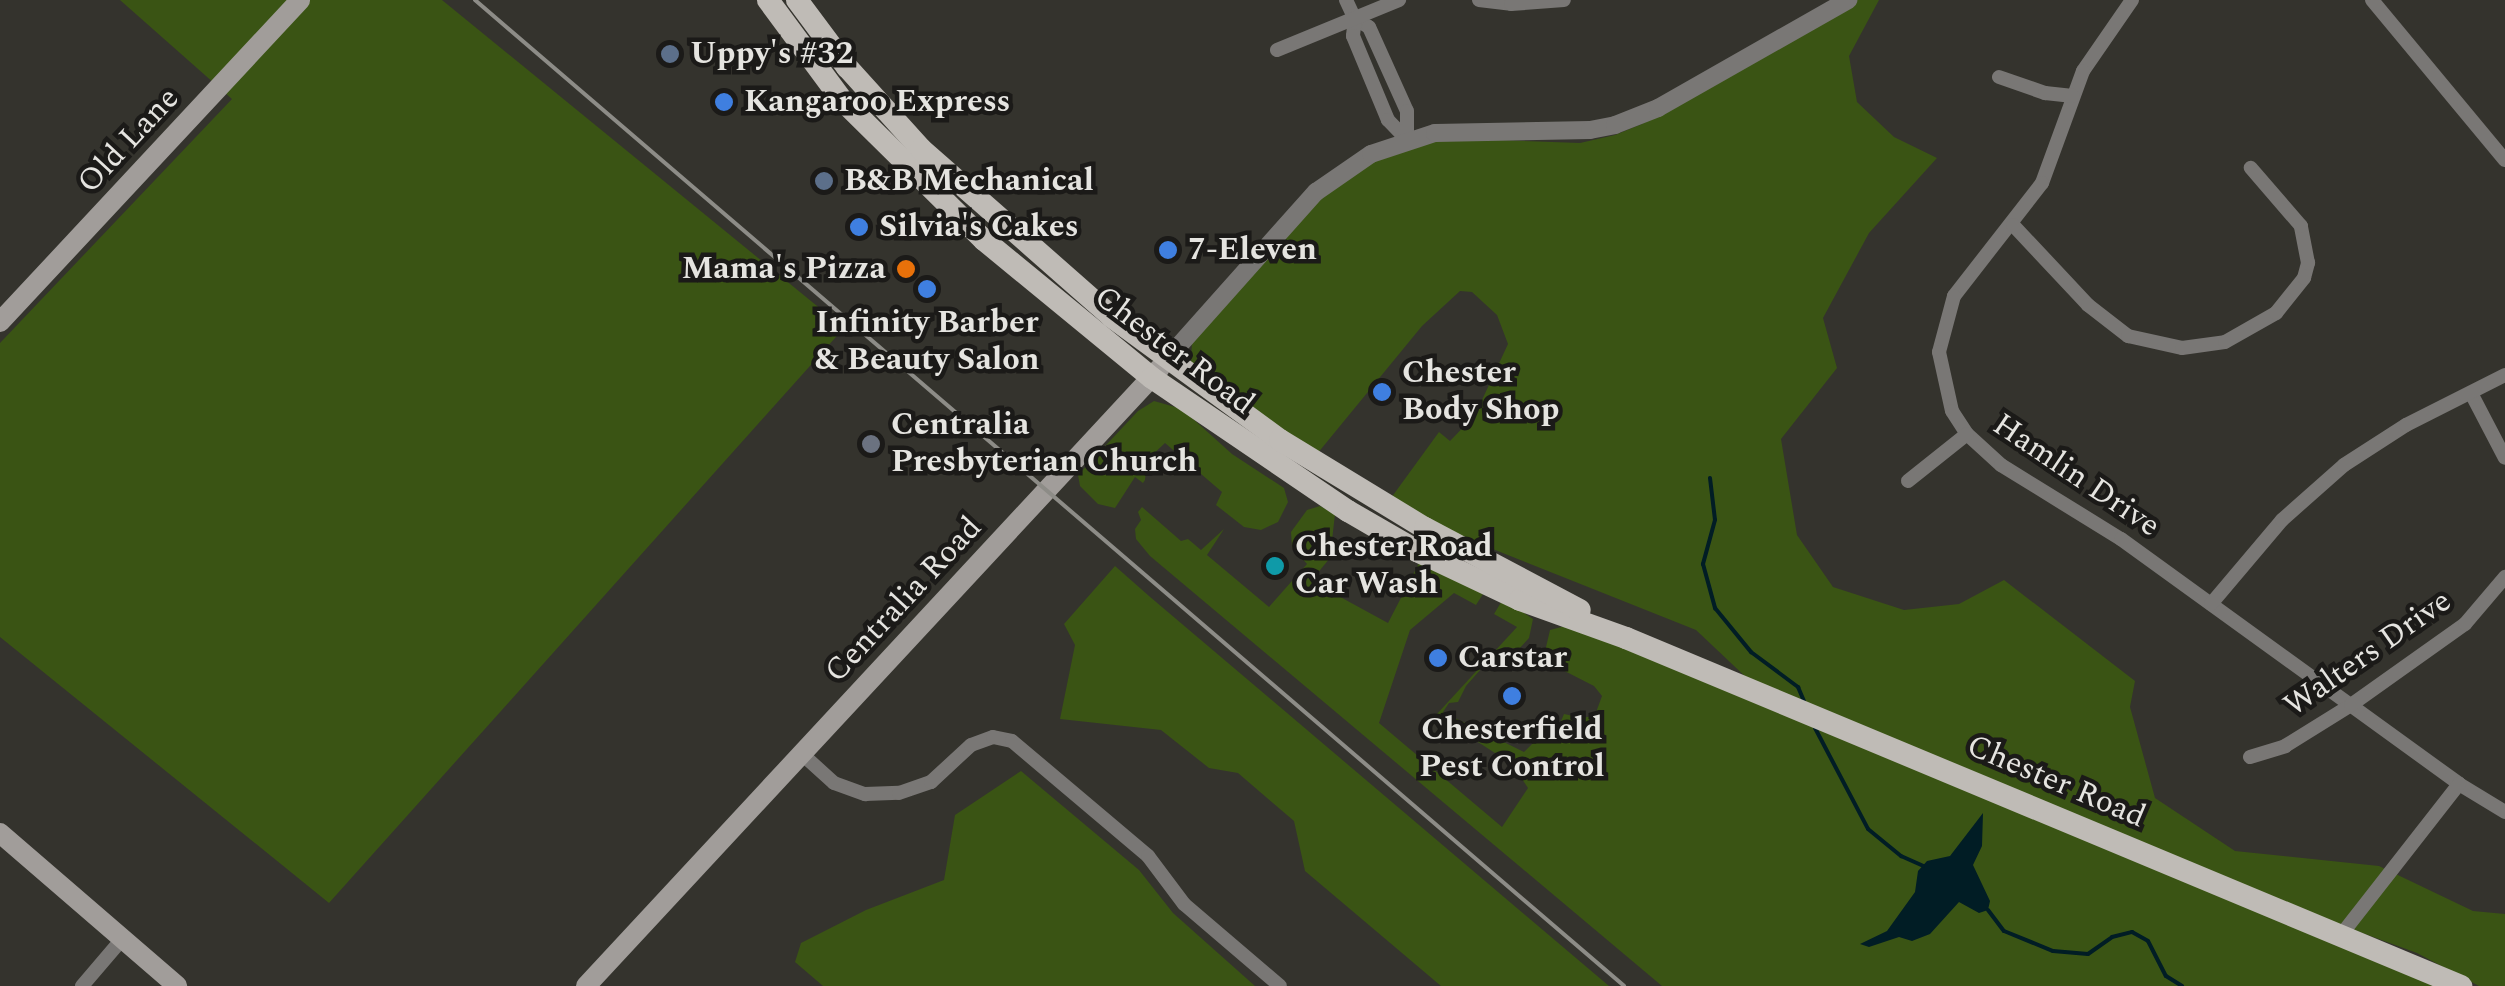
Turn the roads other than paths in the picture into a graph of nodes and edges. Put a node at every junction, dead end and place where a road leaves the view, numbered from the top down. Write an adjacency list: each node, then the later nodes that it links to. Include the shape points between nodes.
1 (300, 0): 19 (main road, Old Lane)
2 (768, 0): 22 (main road, Chester Road, via 823,77 901,162)
3 (797, 0): 20 (main road, Chester Road, via 921,150)
4 (1346, 0): 11 (street)
5 (1399, 0): 11 (street)
6 (1479, 0): 7 (street)
7 (1564, 0)
8 (1848, 0): 15 (street, Centralia Road, via 1616,125 1466,130)
9 (2132, 0): 14 (street, Hamlin Drive, via 2099,43)
10 (2372, 0): 16 (street)
11 (1356, 19): 12 (street); 15 (street, via 1369,27 1407,111)
12 (1277, 50)
13 (1999, 77): 14 (street)
14 (2073, 96): 18 (street, Hamlin Drive, via 2042,183)
15 (1407, 140): 20 (street, Centralia Road, via 1353,164 1316,192)
16 (2505, 160)
17 (2251, 168): 18 (street, via 2300,226 2308,263 2276,313 2225,342 2182,348 2128,336 2088,305)
18 (2014, 225): 24 (street, Hamlin Drive, via 1964,277 1941,332 1945,392)
19 (0, 322)
20 (1167, 359): 22 (main road, Centralia Road); 29 (main road, Chester Road, via 1344,480)
21 (2505, 375): 23 (street)
22 (1152, 378): 29 (main road, Chester Road, via 1284,472 1417,551 1520,600); 31 (main road, Centralia Road)
23 (2471, 393): 25 (street); 28 (street, via 2344,465 2282,520)
24 (1967, 434): 26 (street); 28 (street, Hamlin Drive, via 2026,483 2121,538)
25 (2505, 458)
26 (1908, 481)
27 (2505, 577): 30 (street, Walters Drive, via 2465,624)
28 (2211, 604): 30 (street, Hamlin Drive)
29 (1626, 638): 36 (main road, Chester Road)
30 (2351, 705): 32 (street, Walters Drive, via 2286,746); 33 (street, Hamlin Drive)
31 (802, 754): 40 (main road, Centralia Road); 41 (street, via 834,782 864,794 898,793 931,782 971,746 993,737 1012,742 1148,856 1184,904)
32 (2250, 757)
33 (2460, 784): 34 (street, Hamlin Drive); 36 (street)
34 (2505, 812)
35 (0, 833): 37 (main road)
36 (2341, 936): 42 (main road, Chester Road)
37 (123, 938): 38 (street); 39 (main road)
38 (82, 986)
39 (178, 986)
40 (586, 986)
41 (1280, 986)
42 (2461, 986)

